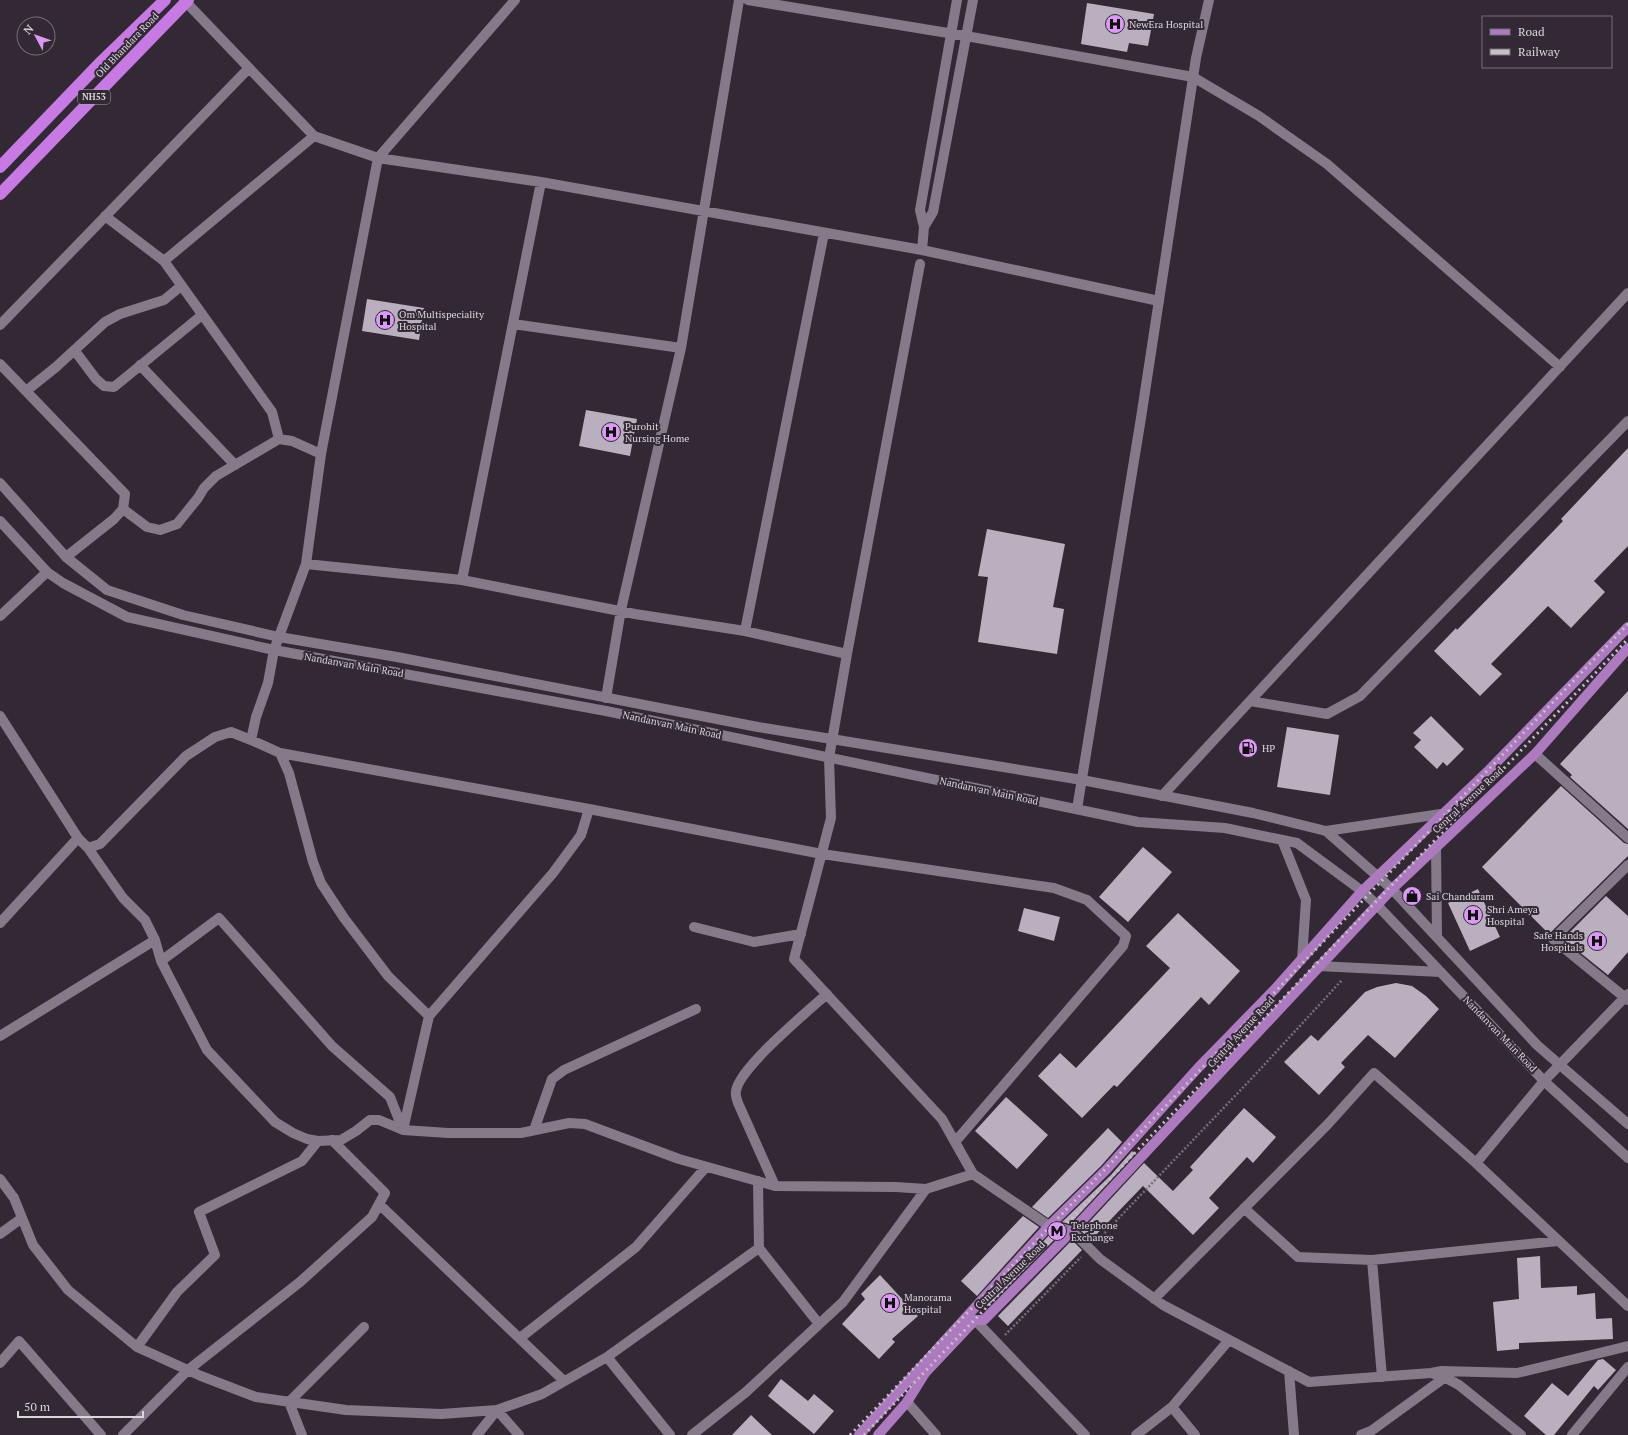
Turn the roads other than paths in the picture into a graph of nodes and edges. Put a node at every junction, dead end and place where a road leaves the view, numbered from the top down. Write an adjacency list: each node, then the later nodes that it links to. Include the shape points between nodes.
1 (165, 0): 15 (highway, NH53)
2 (515, 0): 14 (street)
3 (739, 0): 18 (street)
4 (748, 0): 9 (street)
5 (958, 0): 9 (street)
6 (973, 0): 10 (street)
7 (1208, 0): 12 (street)
8 (186, 1): 11 (street); 17 (highway, Old Bhandara Road / NH53)
9 (951, 34): 10 (street); 20 (street, via 920,210)
10 (966, 36): 12 (street); 20 (street, via 933,212)
11 (249, 68): 13 (street); 19 (street)
12 (1193, 77): 27 (street); 35 (street, via 1259,116 1327,164)
13 (314, 136): 14 (street); 23 (street)
14 (378, 158): 16 (street); 39 (street)
15 (0, 167)
16 (541, 182): 18 (street); 29 (street)
17 (0, 194)
18 (704, 211): 21 (street); 31 (street)
19 (104, 216): 23 (street); 30 (street)
20 (924, 227): 22 (street)
21 (824, 233): 22 (street); 51 (street)
22 (922, 250): 27 (street)
23 (164, 261): 25 (street)
24 (920, 264): 55 (street)
25 (181, 286): 28 (street); 32 (street, via 164,300 120,314 105,322)
26 (1628, 293): 35 (street)
27 (1159, 301): 64 (street)
28 (202, 316): 34 (street); 38 (street, via 272,412)
29 (513, 324): 31 (street); 47 (street)
30 (0, 325)
31 (681, 348): 48 (street)
32 (75, 350): 34 (street, via 104,386 114,386); 36 (street)
33 (0, 364): 36 (street)
34 (140, 365): 40 (street)
35 (1560, 366): 57 (street)
36 (26, 391): 42 (street, via 125,494)
37 (1628, 421): 57 (street, via 1360,696 1327,714)
38 (280, 439): 39 (street, via 292,441); 40 (street)
39 (322, 454): 45 (street)
40 (235, 465): 42 (street, via 216,476 204,488 177,524 160,530 147,527)
41 (0, 483): 44 (street)
42 (122, 508): 44 (street, via 114,519)
43 (0, 521): 46 (street, Nandanvan Main Road)
44 (66, 557): 52 (street, via 107,590 183,615)
45 (306, 564): 47 (street); 52 (street)
46 (47, 572): 49 (street); 54 (street, Nandanvan Main Road, via 127,617)
47 (462, 580): 48 (street)
48 (621, 610): 51 (street); 56 (street)
49 (0, 616)
50 (1628, 627): 68 (main road, via 1489,770)
51 (745, 631): 55 (street)
52 (279, 637): 54 (street); 56 (street)
53 (1628, 648): 62 (main road, Central Avenue Road)
54 (274, 650): 60 (street, via 268,683 256,717); 63 (street, Nandanvan Main Road, via 606,711)
55 (847, 654): 59 (street)
56 (606, 698): 59 (street, via 758,727)
57 (1250, 701): 65 (street)
58 (0, 716): 70 (street)
59 (833, 738): 63 (street); 64 (street)
60 (252, 740): 61 (street); 73 (street, via 231,732 215,737 186,756 100,844)
61 (280, 753): 66 (street); 95 (street, via 321,883 388,976)
62 (1535, 754): 71 (street); 74 (main road, Central Avenue Road)
63 (829, 758): 67 (street, Nandanvan Main Road); 75 (street, via 831,818)
64 (1082, 780): 65 (street); 67 (street)
65 (1162, 796): 69 (street, via 1253,813)
66 (589, 809): 75 (street); 95 (street, via 581,835 553,873)
67 (1077, 809): 72 (street, Nandanvan Main Road, via 1138,822 1225,828)
68 (1442, 814): 69 (street); 77 (main road)
69 (1326, 831): 77 (street)
70 (78, 838): 73 (street); 82 (street)
71 (1628, 838)
72 (1282, 840): 79 (street, Nandanvan Main Road, via 1297,843); 88 (street, via 1306,900)
73 (88, 848): 87 (street, via 123,898 145,920)
74 (1436, 848): 78 (main road, Central Avenue Road); 86 (street)
75 (822, 854): 85 (street); 104 (street, via 1054,888 1087,900 1126,936 1123,946)
76 (1628, 865): 93 (street, via 1553,939)
77 (1378, 876): 78 (street); 79 (main road)
78 (1392, 889): 80 (main road, Central Avenue Road); 86 (street)
79 (1362, 891): 80 (street, Nandanvan Main Road); 88 (main road)
80 (1377, 905): 90 (main road, Central Avenue Road); 91 (street, Nandanvan Main Road)
81 (0, 909): 82 (street)
82 (12, 910): 83 (street)
83 (0, 923)
84 (694, 927): 85 (street, via 754,942)
85 (801, 934): 92 (street, via 794,959)
86 (1437, 937): 97 (street, via 1537,1045)
87 (155, 940): 89 (street); 96 (street)
88 (1302, 958): 116 (main road, via 1106,1170)
89 (162, 961): 100 (street, via 219,918 332,1046 390,1097); 103 (street, via 206,1050 275,1122 293,1133)
90 (1318, 966): 91 (street); 117 (main road, Central Avenue Road)
91 (1441, 972): 98 (street, Nandanvan Main Road)
92 (827, 994): 104 (street, via 942,1119); 111 (street, via 772,1042 743,1076 736,1091 738,1103)
93 (1627, 997): 97 (street)
94 (696, 1009): 101 (street, via 564,1070 552,1079)
95 (429, 1016): 100 (street)
96 (0, 1036)
97 (1560, 1065): 98 (street); 99 (street)
98 (1544, 1081): 105 (street, Nandanvan Main Road); 106 (street)
99 (1628, 1124)
100 (403, 1130): 101 (street, via 495,1134); 102 (street, via 379,1120 370,1120 341,1140)
101 (534, 1130): 107 (street, via 569,1122 585,1124)
102 (332, 1140): 103 (street); 113 (street, via 386,1193)
103 (318, 1141): 130 (street, via 302,1161 199,1212 215,1255 177,1292)
104 (955, 1142): 108 (street)
105 (1628, 1158)
106 (1476, 1163): 114 (street, via 1374,1073 1328,1124); 119 (street)
107 (706, 1167): 110 (street); 127 (street, via 636,1248)
108 (973, 1174): 112 (street); 116 (street)
109 (0, 1179): 115 (street, via 14,1198)
110 (758, 1181): 111 (street); 120 (street)
111 (775, 1186): 112 (street, via 896,1187)
112 (926, 1190): 125 (street, via 843,1302)
113 (379, 1204): 127 (street); 134 (street, via 372,1217 300,1282)
114 (1244, 1208): 121 (street, via 1298,1257); 122 (street)
115 (22, 1218): 118 (street); 130 (street, via 33,1245 68,1290)
116 (1048, 1226): 117 (street); 151 (main road)
117 (1072, 1231): 122 (street, via 1100,1259); 124 (main road, Central Avenue Road)
118 (0, 1234)
119 (1558, 1241): 121 (street); 123 (street)
120 (759, 1248): 125 (street); 131 (street)
121 (1372, 1260): 137 (street)
122 (1154, 1299): 128 (street)
123 (1628, 1306)
124 (979, 1320): 141 (main road, Central Avenue Road, via 925,1373); 154 (street)
125 (819, 1324): 150 (street, via 746,1392)
126 (364, 1327): 140 (street)
127 (520, 1338): 139 (street)
128 (1229, 1340): 135 (street); 142 (street)
129 (1628, 1346): 136 (street, via 1517,1373)
130 (137, 1347): 134 (street)
131 (607, 1357): 139 (street); 149 (street)
132 (0, 1363): 144 (street, via 18,1341)
133 (1628, 1367): 160 (street)
134 (188, 1370): 140 (street, via 256,1397); 145 (street)
135 (1289, 1371): 137 (street, via 1309,1382); 157 (street)
136 (1431, 1373): 137 (street); 138 (street)
137 (1382, 1377)
138 (1444, 1378): 158 (street, via 1371,1431); 159 (street, via 1459,1385)
139 (564, 1381): 143 (street, via 542,1394)
140 (289, 1402): 143 (street, via 346,1410 441,1414); 146 (street)
141 (907, 1402): 152 (main road, Central Avenue Road); 153 (street)
142 (1172, 1407): 155 (street); 156 (street)
143 (497, 1410): 147 (street); 148 (street)
144 (101, 1435)
145 (123, 1435)
146 (302, 1435)
147 (477, 1435)
148 (519, 1435)
149 (670, 1435)
150 (692, 1435)
151 (859, 1435)
152 (878, 1435)
153 (936, 1435)
154 (1085, 1435)
155 (1136, 1435)
156 (1195, 1435)
157 (1294, 1435)
158 (1361, 1435)
159 (1521, 1435)
160 (1572, 1435)

